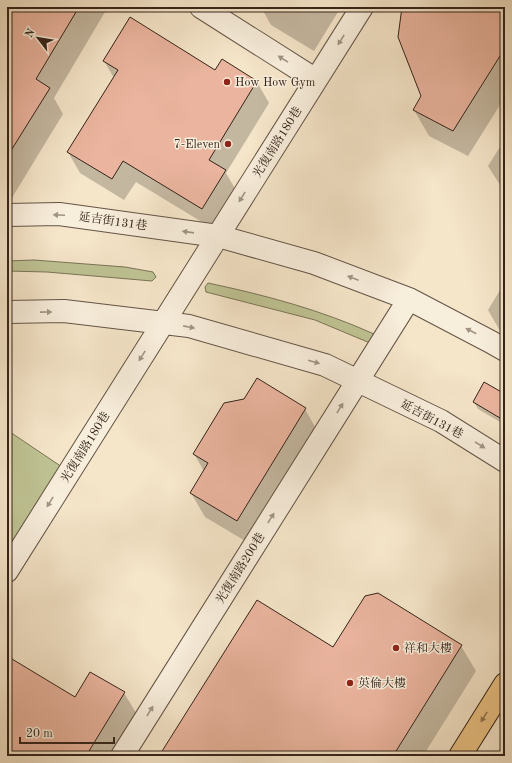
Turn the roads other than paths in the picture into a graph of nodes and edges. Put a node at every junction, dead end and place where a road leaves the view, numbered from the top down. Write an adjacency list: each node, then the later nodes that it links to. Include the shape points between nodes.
1 (200, 7): 3 (street, one-way to 1)
2 (362, 7): 3 (street, 光復南路180巷, one-way to 3)
3 (316, 80): 5 (street, 光復南路180巷, one-way to 5)
4 (7, 215): 5 (street, 延吉街131巷, one-way to 4, via 59,214)
5 (218, 236): 6 (street, 延吉街131巷, one-way to 5, via 314,263); 8 (street)
6 (409, 299): 9 (street, 延吉街131巷, one-way to 6); 10 (street)
7 (7, 312): 8 (street, 延吉街131巷, one-way to 8, via 64,311)
8 (163, 323): 10 (street, 延吉街131巷, one-way to 10, via 189,326 318,362); 12 (street, 光復南路180巷, one-way to 12)
9 (505, 350)
10 (358, 380): 11 (street, 延吉街131巷, one-way to 11, via 441,421); 14 (street, 光復南路200巷, one-way to 10)
11 (505, 461)
12 (7, 571)
13 (505, 684): 15 (main road, one-way to 15)
14 (122, 756)
15 (460, 756)

